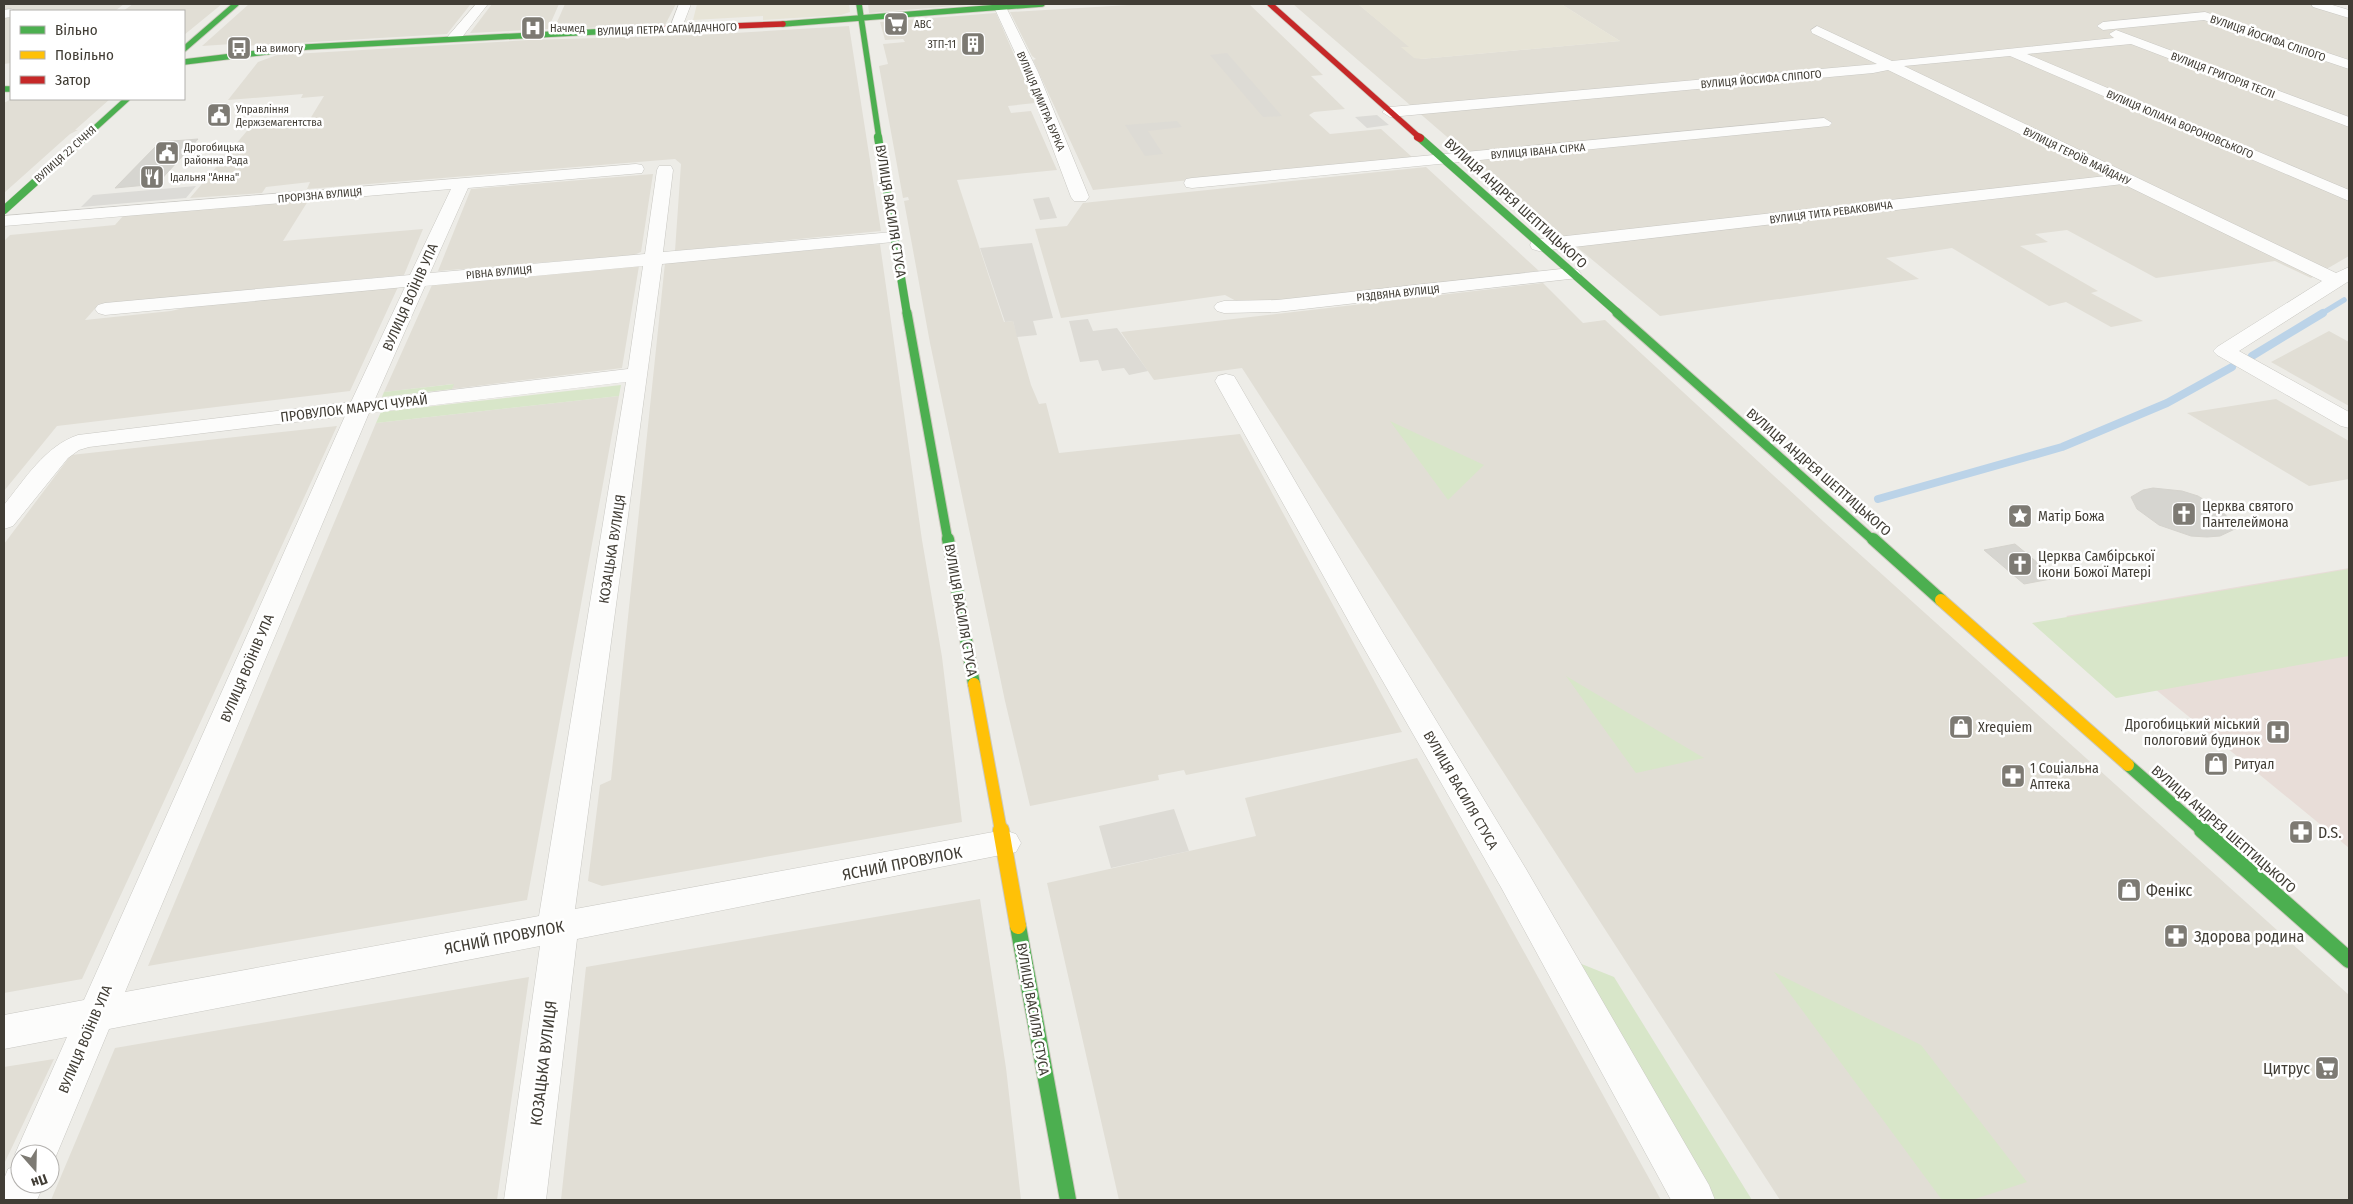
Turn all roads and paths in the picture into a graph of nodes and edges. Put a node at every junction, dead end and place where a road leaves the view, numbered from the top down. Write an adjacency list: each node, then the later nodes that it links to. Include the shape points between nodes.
1 (236, 4): 16 (street)
2 (482, 4): 14 (street)
3 (685, 4): 12 (street)
4 (859, 4): 10 (street, ВУЛИЦЯ ВАСИЛЯ СТУСА)
5 (1042, 4): 8 (street, ВУЛИЦЯ ПЕТРА САГАЙДАЧНОГО)
6 (1270, 4): 26 (street, ВУЛИЦЯ АНДРЕЯ ШЕПТИЦЬКОГО)
7 (2317, 4): 9 (street)
8 (1000, 7): 10 (street, ВУЛИЦЯ ПЕТРА САГАЙДАЧНОГО); 36 (street, ВУЛИЦЯ ДМИТРА БУРКА, via 1031,72)
9 (2349, 14)
10 (861, 19): 12 (street, ВУЛИЦЯ ПЕТРА САГАЙДАЧНОГО); 39 (street, ВУЛИЦЯ ВАСИЛЯ СТУСА)
11 (2096, 27): 15 (street, ВУЛИЦЯ ГРИГОРІЯ ТЕСЛІ); 22 (street, ВУЛИЦЯ ЙОСИФА СЛІПОГО, via 2205,16)
12 (674, 30): 14 (street, ВУЛИЦЯ ПЕТРА САГАЙДАЧНОГО)
13 (1817, 30): 23 (street, ВУЛИЦЯ ГЕРОЇВ МАЙДАНУ)
14 (454, 38): 17 (street, ВУЛИЦЯ ПЕТРА САГАЙДАЧНОГО)
15 (2132, 40): 19 (street, ВУЛИЦЯ ЙОСИФА СЛІПОГО); 27 (street, ВУЛИЦЯ ГРИГОРІЯ ТЕСЛІ)
16 (185, 48)
17 (291, 48): 18 (street); 24 (street)
18 (272, 51): 20 (street); 21 (street)
19 (2011, 52): 23 (street, ВУЛИЦЯ ЙОСИФА СЛІПОГО); 35 (street, ВУЛИЦЯ ЮЛІАНА ВОРОНОВСЬКОГО)
20 (185, 53)
21 (185, 62)
22 (2349, 65)
23 (1889, 66): 26 (street, ВУЛИЦЯ ЙОСИФА СЛІПОГО); 32 (street, ВУЛИЦЯ ГЕРОЇВ МАЙДАНУ)
24 (185, 70)
25 (126, 100): 37 (street, ВУЛИЦЯ 22 СІЧНЯ)
26 (1390, 112): 29 (street, ВУЛИЦЯ АНДРЕЯ ШЕПТИЦЬКОГО)
27 (2349, 122)
28 (1824, 123): 29 (street, ВУЛИЦЯ ІВАНА СІРКА)
29 (1446, 160): 33 (street, ВУЛИЦЯ ІВАНА СІРКА); 40 (street, ВУЛИЦЯ АНДРЕЯ ШЕПТИЦЬКОГО)
30 (636, 169): 34 (street, ПРОРІЗНА ВУЛИЦЯ)
31 (665, 170): 41 (street, КОЗАЦЬКА ВУЛИЦЯ)
32 (2124, 179): 40 (street, ВУЛИЦЯ ТИТА РЕВАКОВИЧА); 44 (street, ВУЛИЦЯ ГЕРОЇВ МАЙДАНУ)
33 (1192, 183)
34 (462, 184): 38 (street, ПРОРІЗНА ВУЛИЦЯ); 43 (street, ВУЛИЦЯ ВОЇНІВ УПА)
35 (2349, 196)
36 (1080, 197)
37 (4, 210)
38 (4, 221)
39 (893, 237): 41 (street, РІВНА ВУЛИЦЯ); 52 (street, ВУЛИЦЯ ВАСИЛЯ СТУСА)
40 (1538, 245): 42 (street, ВУЛИЦЯ АНДРЕЯ ШЕПТИЦЬКОГО)
41 (653, 259): 43 (street, РІВНА ВУЛИЦЯ); 47 (street, КОЗАЦЬКА ВУЛИЦЯ)
42 (1571, 274): 45 (street, РІЗДВЯНА ВУЛИЦЯ, via 1277,306); 54 (street, ВУЛИЦЯ АНДРЕЯ ШЕПТИЦЬКОГО)
43 (418, 279): 46 (street, РІВНА ВУЛИЦЯ); 49 (street, ВУЛИЦЯ ВОЇНІВ УПА)
44 (2342, 282): 50 (street, via 2224,351)
45 (1224, 307)
46 (105, 309)
47 (638, 374): 49 (street, ПРОВУЛОК МАРУСІ ЧУРАЙ); 53 (street, КОЗАЦЬКА ВУЛИЦЯ)
48 (1226, 382): 60 (street, ВУЛИЦЯ ВАСИЛЯ СТУСА, via 1514,879)
49 (360, 407): 51 (street, ПРОВУЛОК МАРУСІ ЧУРАЙ, via 118,436 71,445 60,453); 55 (street, ВУЛИЦЯ ВОЇНІВ УПА)
50 (2349, 421)
51 (4, 521)
52 (1004, 844): 53 (street, ЯСНИЙ ПРОВУЛОК); 59 (street, ВУЛИЦЯ ВАСИЛЯ СТУСА)
53 (558, 927): 55 (street, ЯСНИЙ ПРОВУЛОК); 58 (street, КОЗАЦЬКА ВУЛИЦЯ)
54 (2349, 960)
55 (96, 1014): 56 (street, ЯСНИЙ ПРОВУЛОК); 57 (street, ВУЛИЦЯ ВОЇНІВ УПА)
56 (4, 1032)
57 (40, 1144)
58 (525, 1200)
59 (1068, 1200)
60 (1694, 1200)

